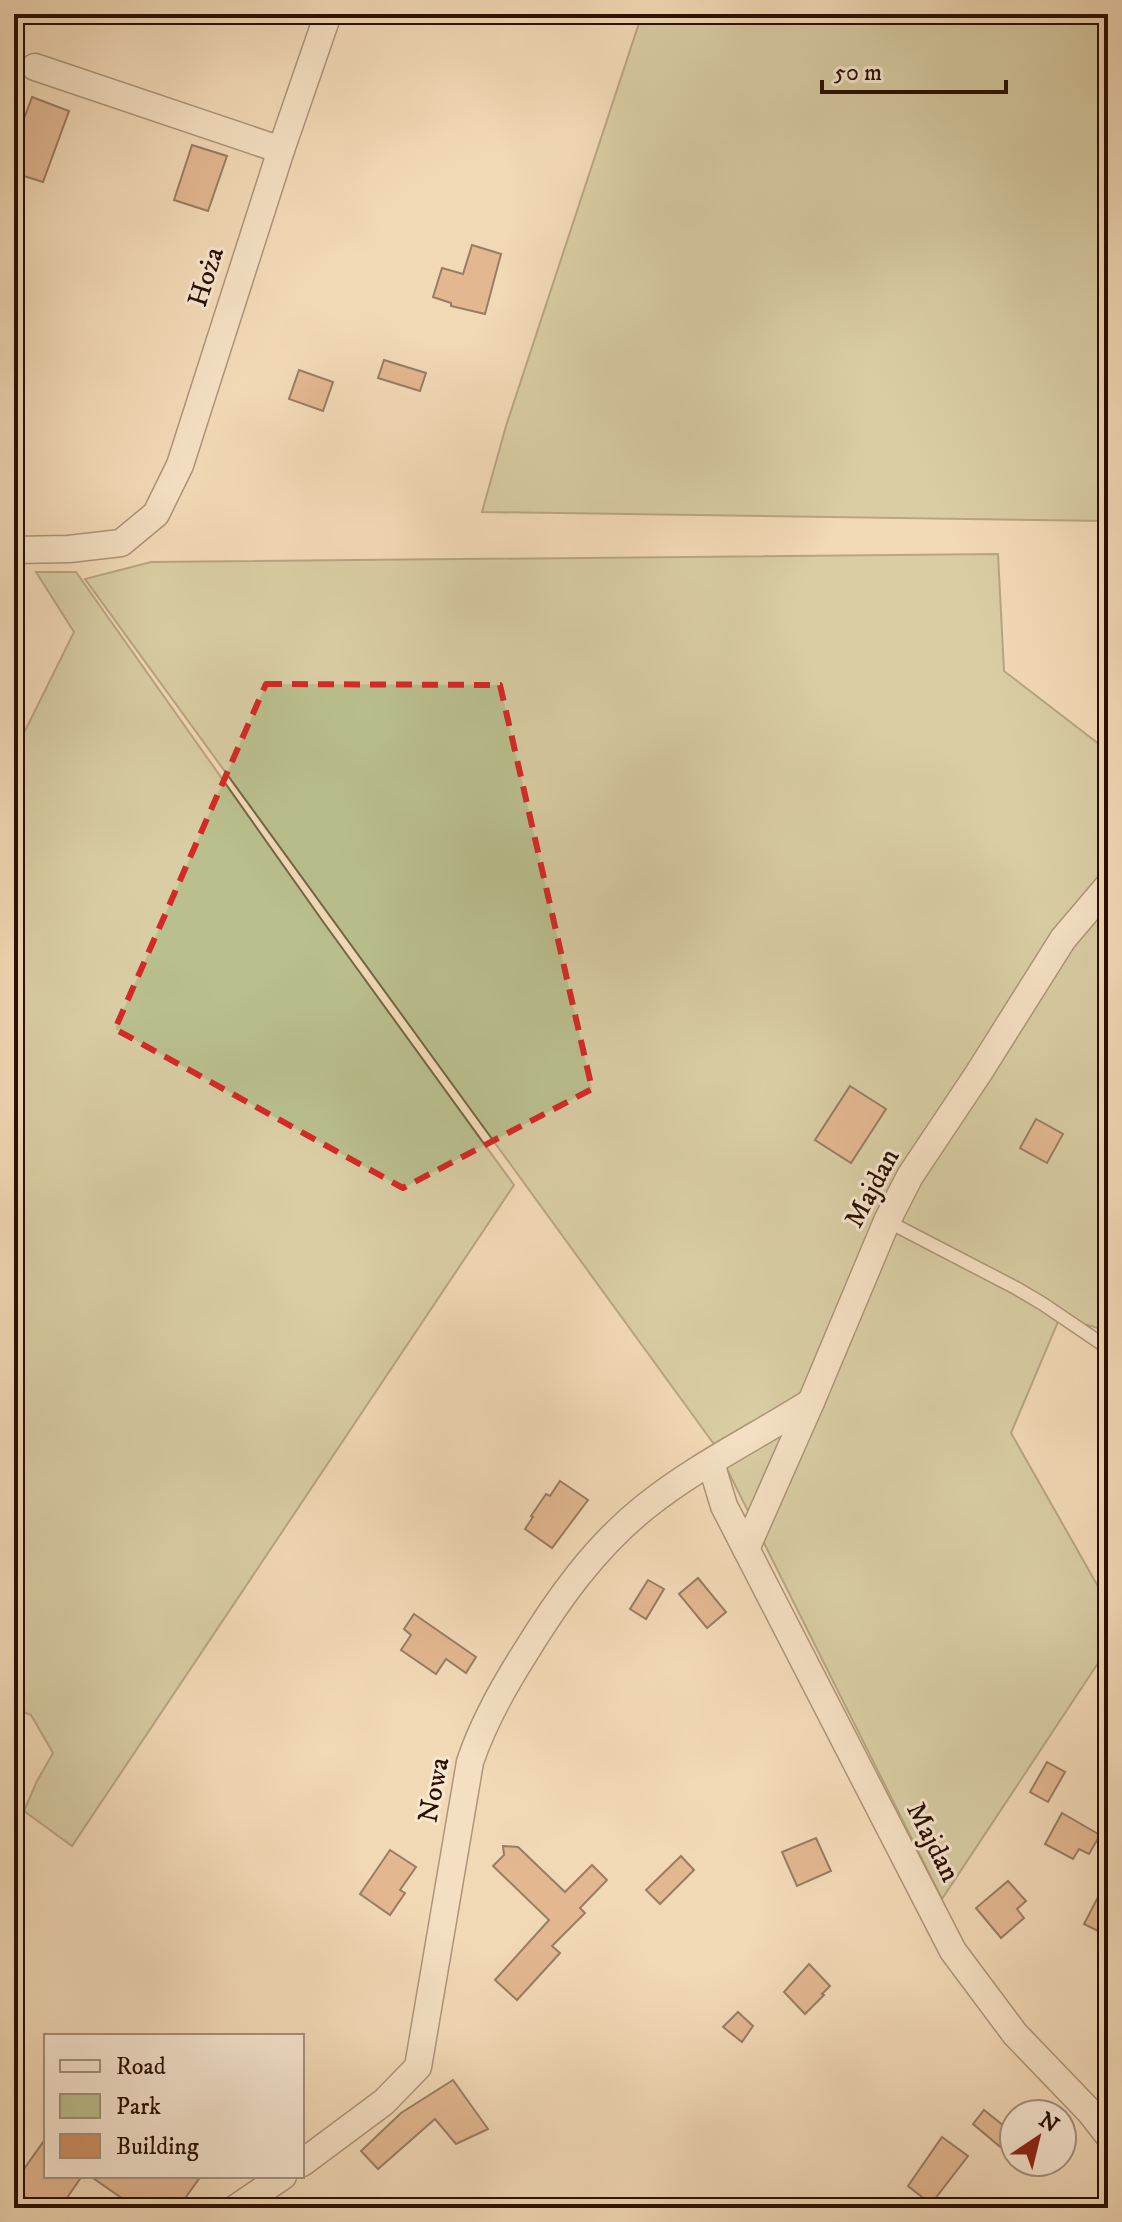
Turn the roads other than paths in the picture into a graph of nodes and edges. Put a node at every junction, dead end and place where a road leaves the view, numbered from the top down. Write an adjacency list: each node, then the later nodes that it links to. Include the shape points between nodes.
1 (328, 14): 3 (street, Hoża)
2 (35, 67): 3 (street)
3 (281, 150): 4 (street, Hoża, via 180,465 156,514 121,543)
4 (14, 550)
5 (1108, 886): 6 (street, Majdan, via 1063,939 910,1176)
6 (887, 1221): 7 (lane, via 1043,1304); 8 (street, Majdan)
7 (1108, 1348)
8 (811, 1402): 9 (street, Nowa); 10 (street, Majdan)
9 (711, 1463): 10 (street, Majdan, via 724,1506); 12 (street, Nowa, via 644,1508 604,1546 552,1610 495,1701 470,1762 418,2067 384,2102)
10 (746, 1549): 11 (street, Majdan, via 953,1951 1015,2034)
11 (1108, 2135)
12 (304, 2162)
13 (280, 2178): 14 (street)
14 (236, 2208)

